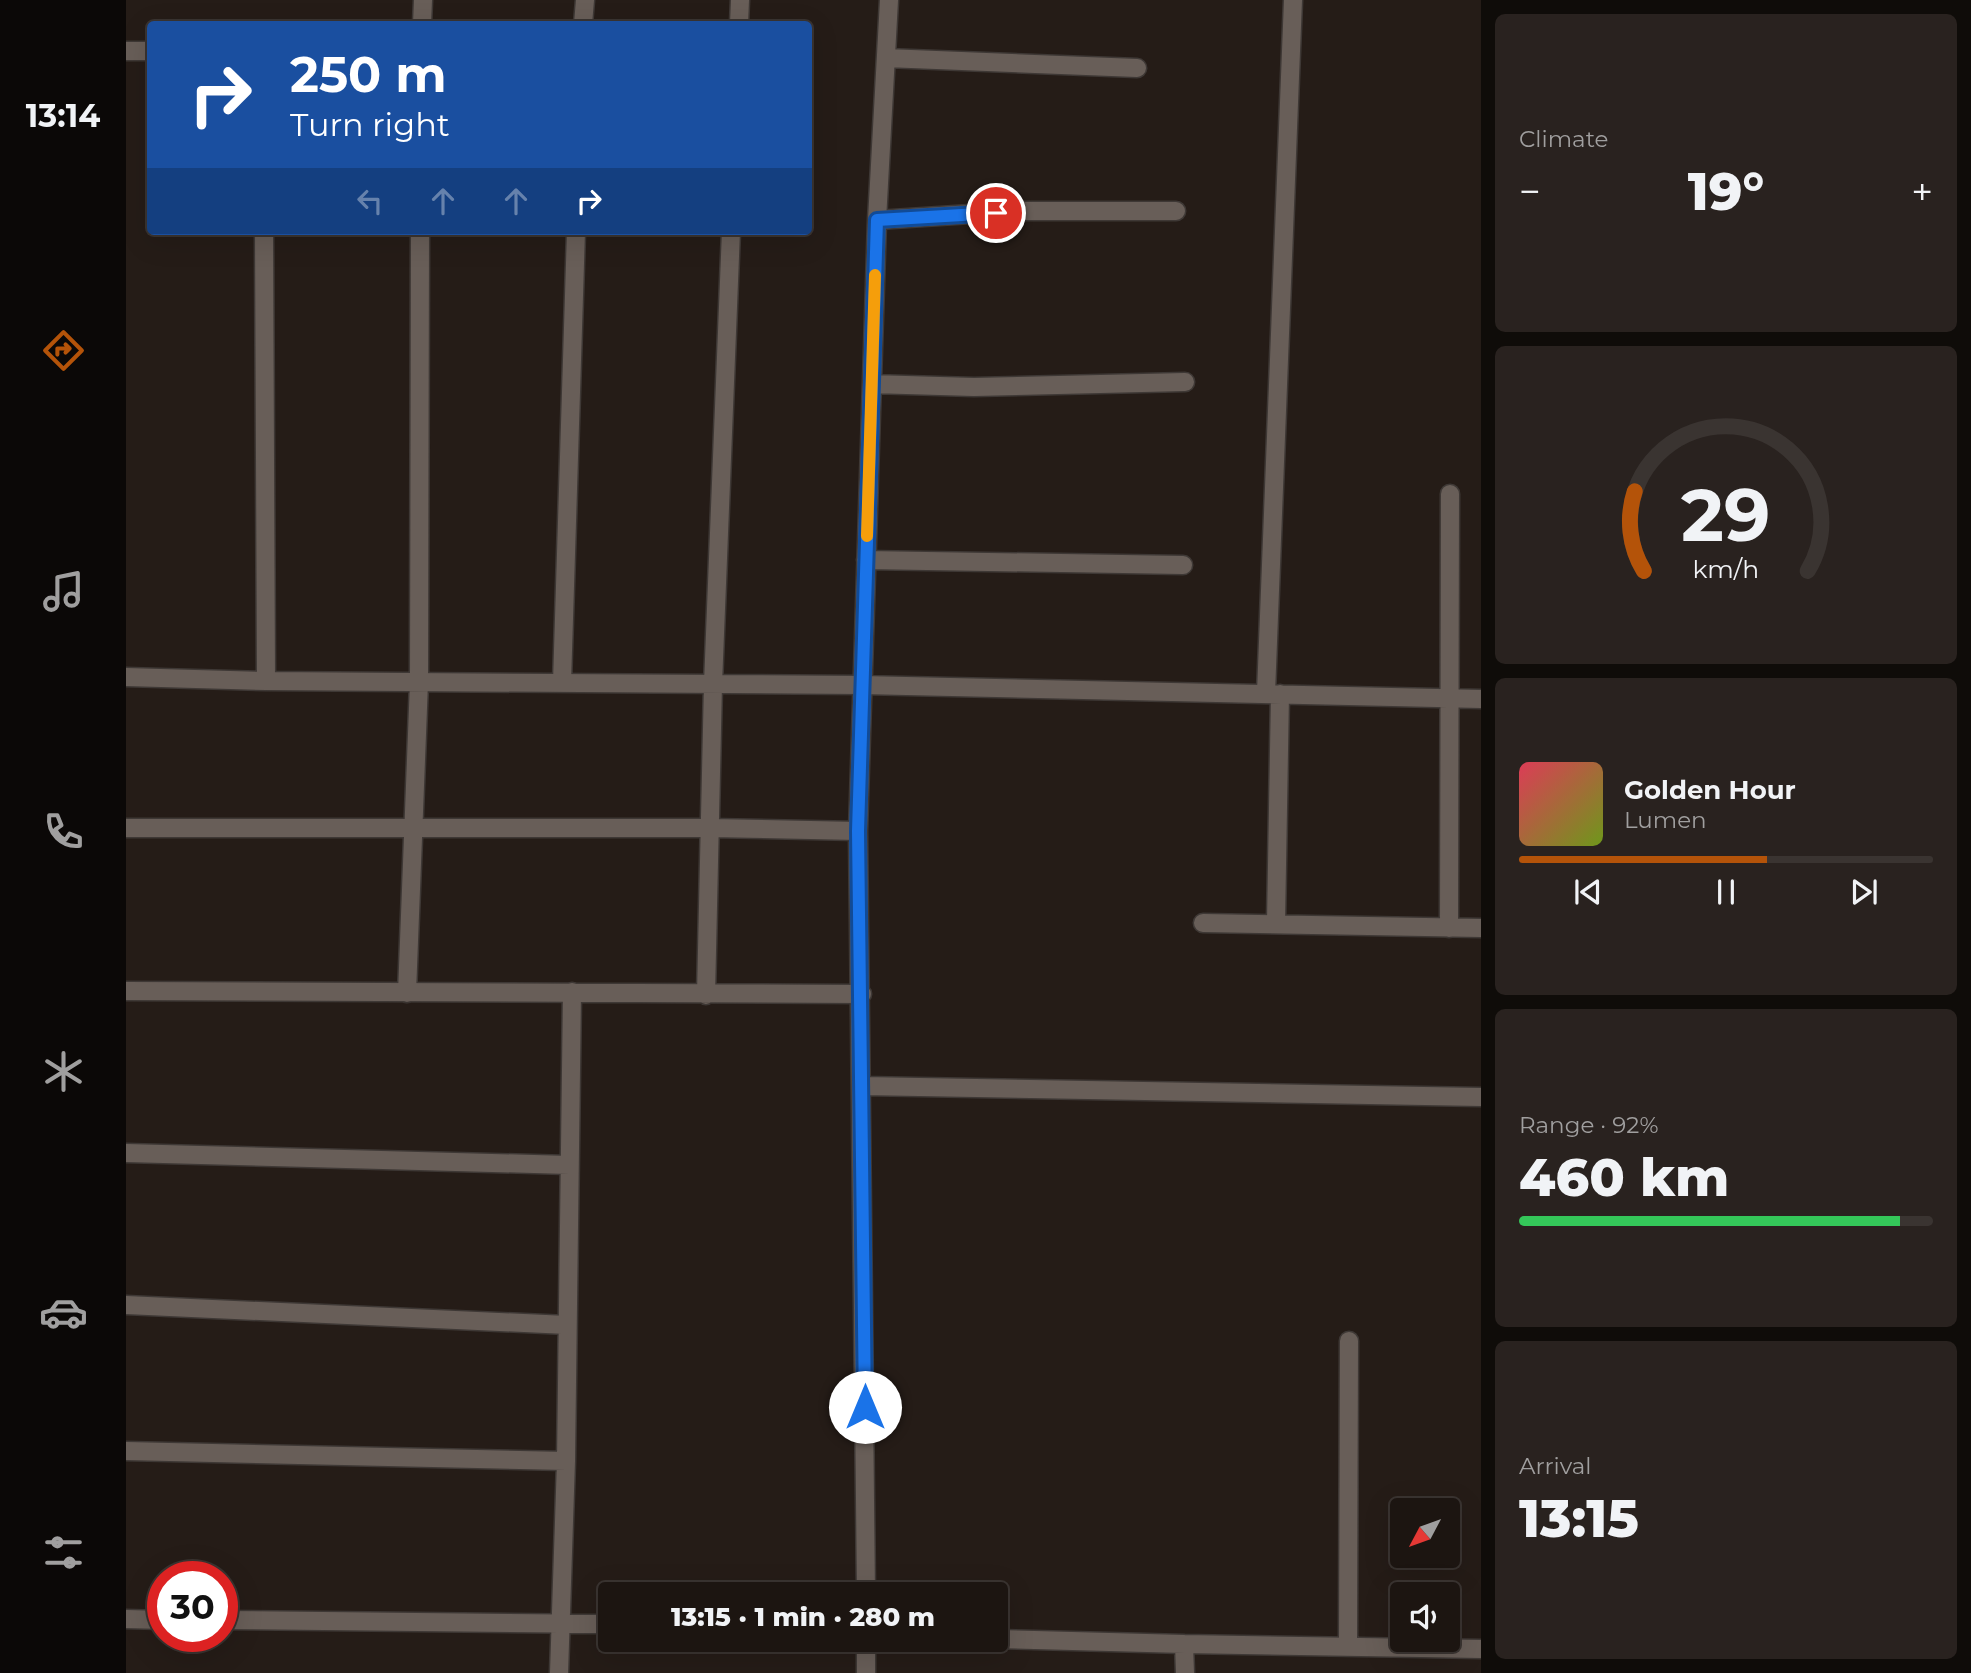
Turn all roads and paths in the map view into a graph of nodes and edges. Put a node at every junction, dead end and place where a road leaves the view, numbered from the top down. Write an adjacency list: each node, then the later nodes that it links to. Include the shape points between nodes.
1 (422, 0): 6 (street)
2 (585, 0): 7 (street)
3 (740, 0): 8 (street)
4 (889, 0): 11 (street)
5 (1293, 0): 30 (street)
6 (422, 21)
7 (583, 21)
8 (739, 21)
9 (126, 51): 10 (street)
10 (147, 51)
11 (886, 58): 12 (street); 14 (street)
12 (1137, 68)
13 (1176, 211): 14 (street, via 1019,211)
14 (877, 220): 20 (street)
15 (264, 235): 25 (street)
16 (420, 235): 26 (street)
17 (576, 235): 27 (street)
18 (731, 235): 28 (street)
19 (1185, 382): 20 (street, via 974,387)
20 (872, 384): 22 (street)
21 (1450, 494): 31 (street)
22 (866, 560): 23 (street); 29 (street)
23 (1183, 565)
24 (126, 677): 25 (street)
25 (266, 681): 26 (street)
26 (419, 682): 27 (street); 35 (street)
27 (562, 683): 28 (street)
28 (713, 684): 29 (street); 34 (street)
29 (862, 685): 30 (street); 36 (street)
30 (1273, 694): 31 (street); 37 (street)
31 (1450, 698): 32 (street); 39 (street)
32 (1481, 699)
33 (126, 828): 35 (street)
34 (711, 828): 35 (street); 36 (street); 45 (street)
35 (411, 830): 43 (street)
36 (858, 831): 44 (street)
37 (1276, 922): 38 (street); 39 (street)
38 (1203, 923)
39 (1449, 928): 40 (street)
40 (1481, 928)
41 (126, 991): 43 (street)
42 (572, 992): 43 (street); 45 (street); 49 (street)
43 (407, 993)
44 (862, 994): 45 (street); 46 (street)
45 (706, 995)
46 (863, 1086): 47 (street); 55 (street)
47 (1481, 1097)
48 (126, 1153): 49 (street)
49 (569, 1164): 51 (street)
50 (126, 1305): 51 (street)
51 (567, 1325): 54 (street)
52 (1349, 1341): 63 (street)
53 (126, 1451): 54 (street)
54 (566, 1461): 59 (street)
55 (866, 1582)
56 (126, 1619): 57 (street)
57 (147, 1620)
58 (238, 1620): 59 (street)
59 (559, 1622): 60 (street); 66 (street)
60 (598, 1624)
61 (1008, 1639): 62 (street)
62 (1184, 1644): 63 (street); 68 (street)
63 (1348, 1644): 64 (street)
64 (1481, 1648)
65 (866, 1652): 67 (street)
66 (559, 1673)
67 (866, 1673)
68 (1185, 1673)

